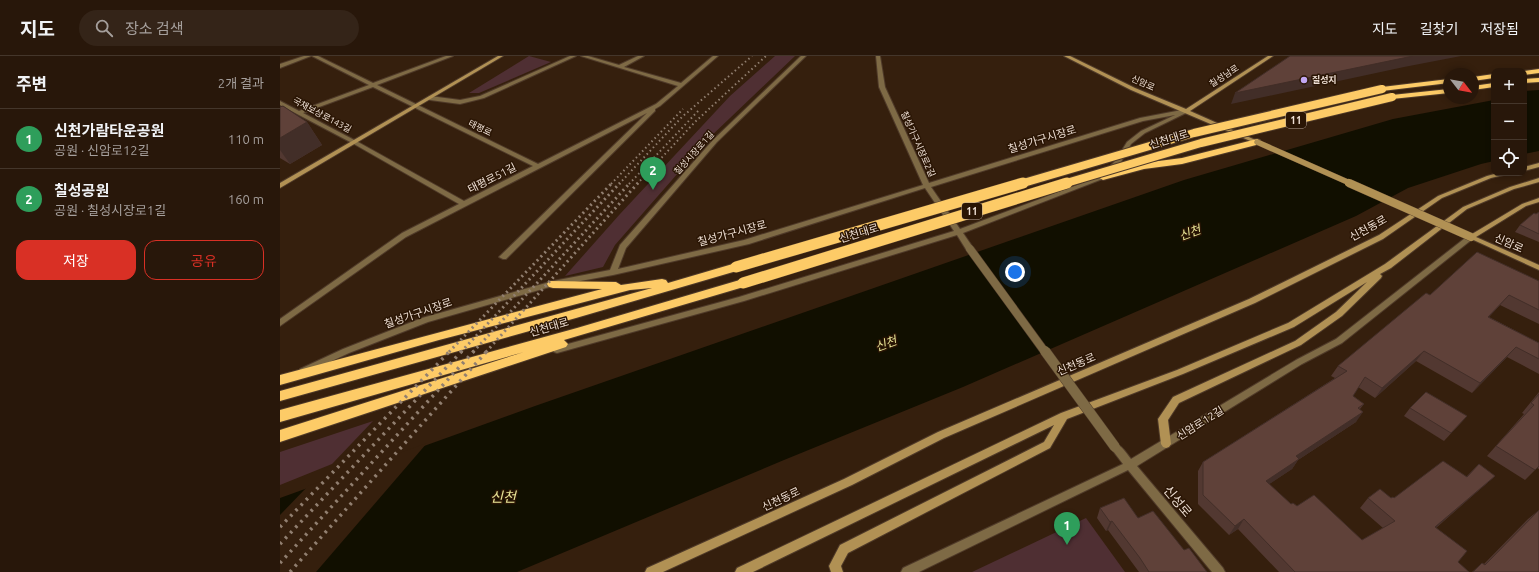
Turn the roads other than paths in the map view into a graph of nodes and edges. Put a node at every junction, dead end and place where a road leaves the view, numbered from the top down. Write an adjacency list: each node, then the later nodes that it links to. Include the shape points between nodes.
1 (309, 56): 13 (street)
2 (314, 56): 22 (street, 태평로)
3 (451, 56): 22 (street)
4 (501, 56): 27 (main road)
5 (574, 56): 27 (street, via 482,97 460,102)
6 (583, 56): 14 (street)
7 (642, 56): 14 (street)
8 (716, 56): 23 (street, 태평로51길)
9 (804, 56): 50 (street, 칠성시장로1길, via 715,141 622,247)
10 (878, 56): 42 (street, 칠성가구시장로2길, via 882,87)
11 (1066, 56): 31 (main road, 신암로, via 1133,89)
12 (1271, 56): 31 (main road, 칠성남로)
13 (280, 66)
14 (619, 67): 23 (street)
15 (1539, 71): 16 (highway)
16 (1527, 73)
17 (1491, 76): 18 (highway)
18 (1479, 78)
19 (1539, 80): 21 (highway)
20 (1443, 82): 51 (highway, 신천대로 / 11, bridge, via 1382,89 1194,133)
21 (1527, 82)
22 (373, 85): 30 (street, 태평로); 32 (street)
23 (681, 85): 29 (street, 태평로51길)
24 (1491, 85): 25 (highway)
25 (1479, 87)
26 (1443, 91): 54 (highway, 신천대로 / 11, bridge, via 1392,97 1201,143)
27 (430, 98): 30 (main road)
28 (280, 103): 32 (street, 국채보상로143길)
29 (658, 105): 36 (street, 태평로51길); 47 (street)
30 (416, 106): 34 (main road); 36 (street, 태평로)
31 (1187, 111): 33 (main road, 신암로, bridge); 39 (street, via 1143,132 1130,143 1119,161); 42 (street, 칠성가구시장로, via 1142,119)
32 (298, 113): 34 (street, 국채보상로143길)
33 (1257, 142): 39 (highway, via 1182,161 1143,166); 46 (main road, 신암로, bridge)
34 (356, 143): 41 (main road); 44 (street)
35 (1539, 165): 37 (main road)
36 (537, 166): 44 (street, 태평로51길)
37 (1527, 168)
38 (1493, 176): 64 (main road, 신천동로, via 1440,197 1381,237 1252,301 941,435 848,482)
39 (1102, 177): 45 (street)
40 (1539, 180): 48 (main road, via 1464,208)
41 (280, 186)
42 (927, 186): 45 (street, 칠성가구시장로2길); 50 (street, 칠성가구시장로, via 746,242)
43 (1539, 200): 46 (main road, via 1524,205)
44 (464, 204): 55 (street, 태평로51길, via 404,235)
45 (959, 232): 56 (street, via 741,299); 63 (street, 신성로, bridge)
46 (1471, 237): 49 (main road, 신암로); 62 (street, 신암로12길, via 1339,342 1299,362)
47 (502, 257)
48 (1388, 266): 60 (main road, via 1291,325 1180,372); 62 (main road, via 1339,314 1298,343 1176,400 1162,419)
49 (1539, 268)
50 (613, 273): 52 (street, 칠성가구시장로)
51 (689, 281): 53 (highway); 58 (highway, 신천대로)
52 (553, 284): 53 (highway); 57 (street, 칠성가구시장로, via 425,320)
53 (630, 286): 57 (highway)
54 (672, 304): 56 (highway); 59 (highway, 신천대로)
55 (280, 323)
56 (498, 366): 61 (highway)
57 (282, 380)
58 (280, 396)
59 (280, 416)
60 (1064, 416): 65 (main road); 66 (main road, via 1047,445 844,549 835,566)
61 (280, 436)
62 (1166, 444): 63 (street, 신암로12길)
63 (1130, 465): 67 (street, 신암로12길); 68 (street, 신성로)
64 (651, 572)
65 (741, 572)
66 (837, 572)
67 (907, 572)
68 (1219, 572)

